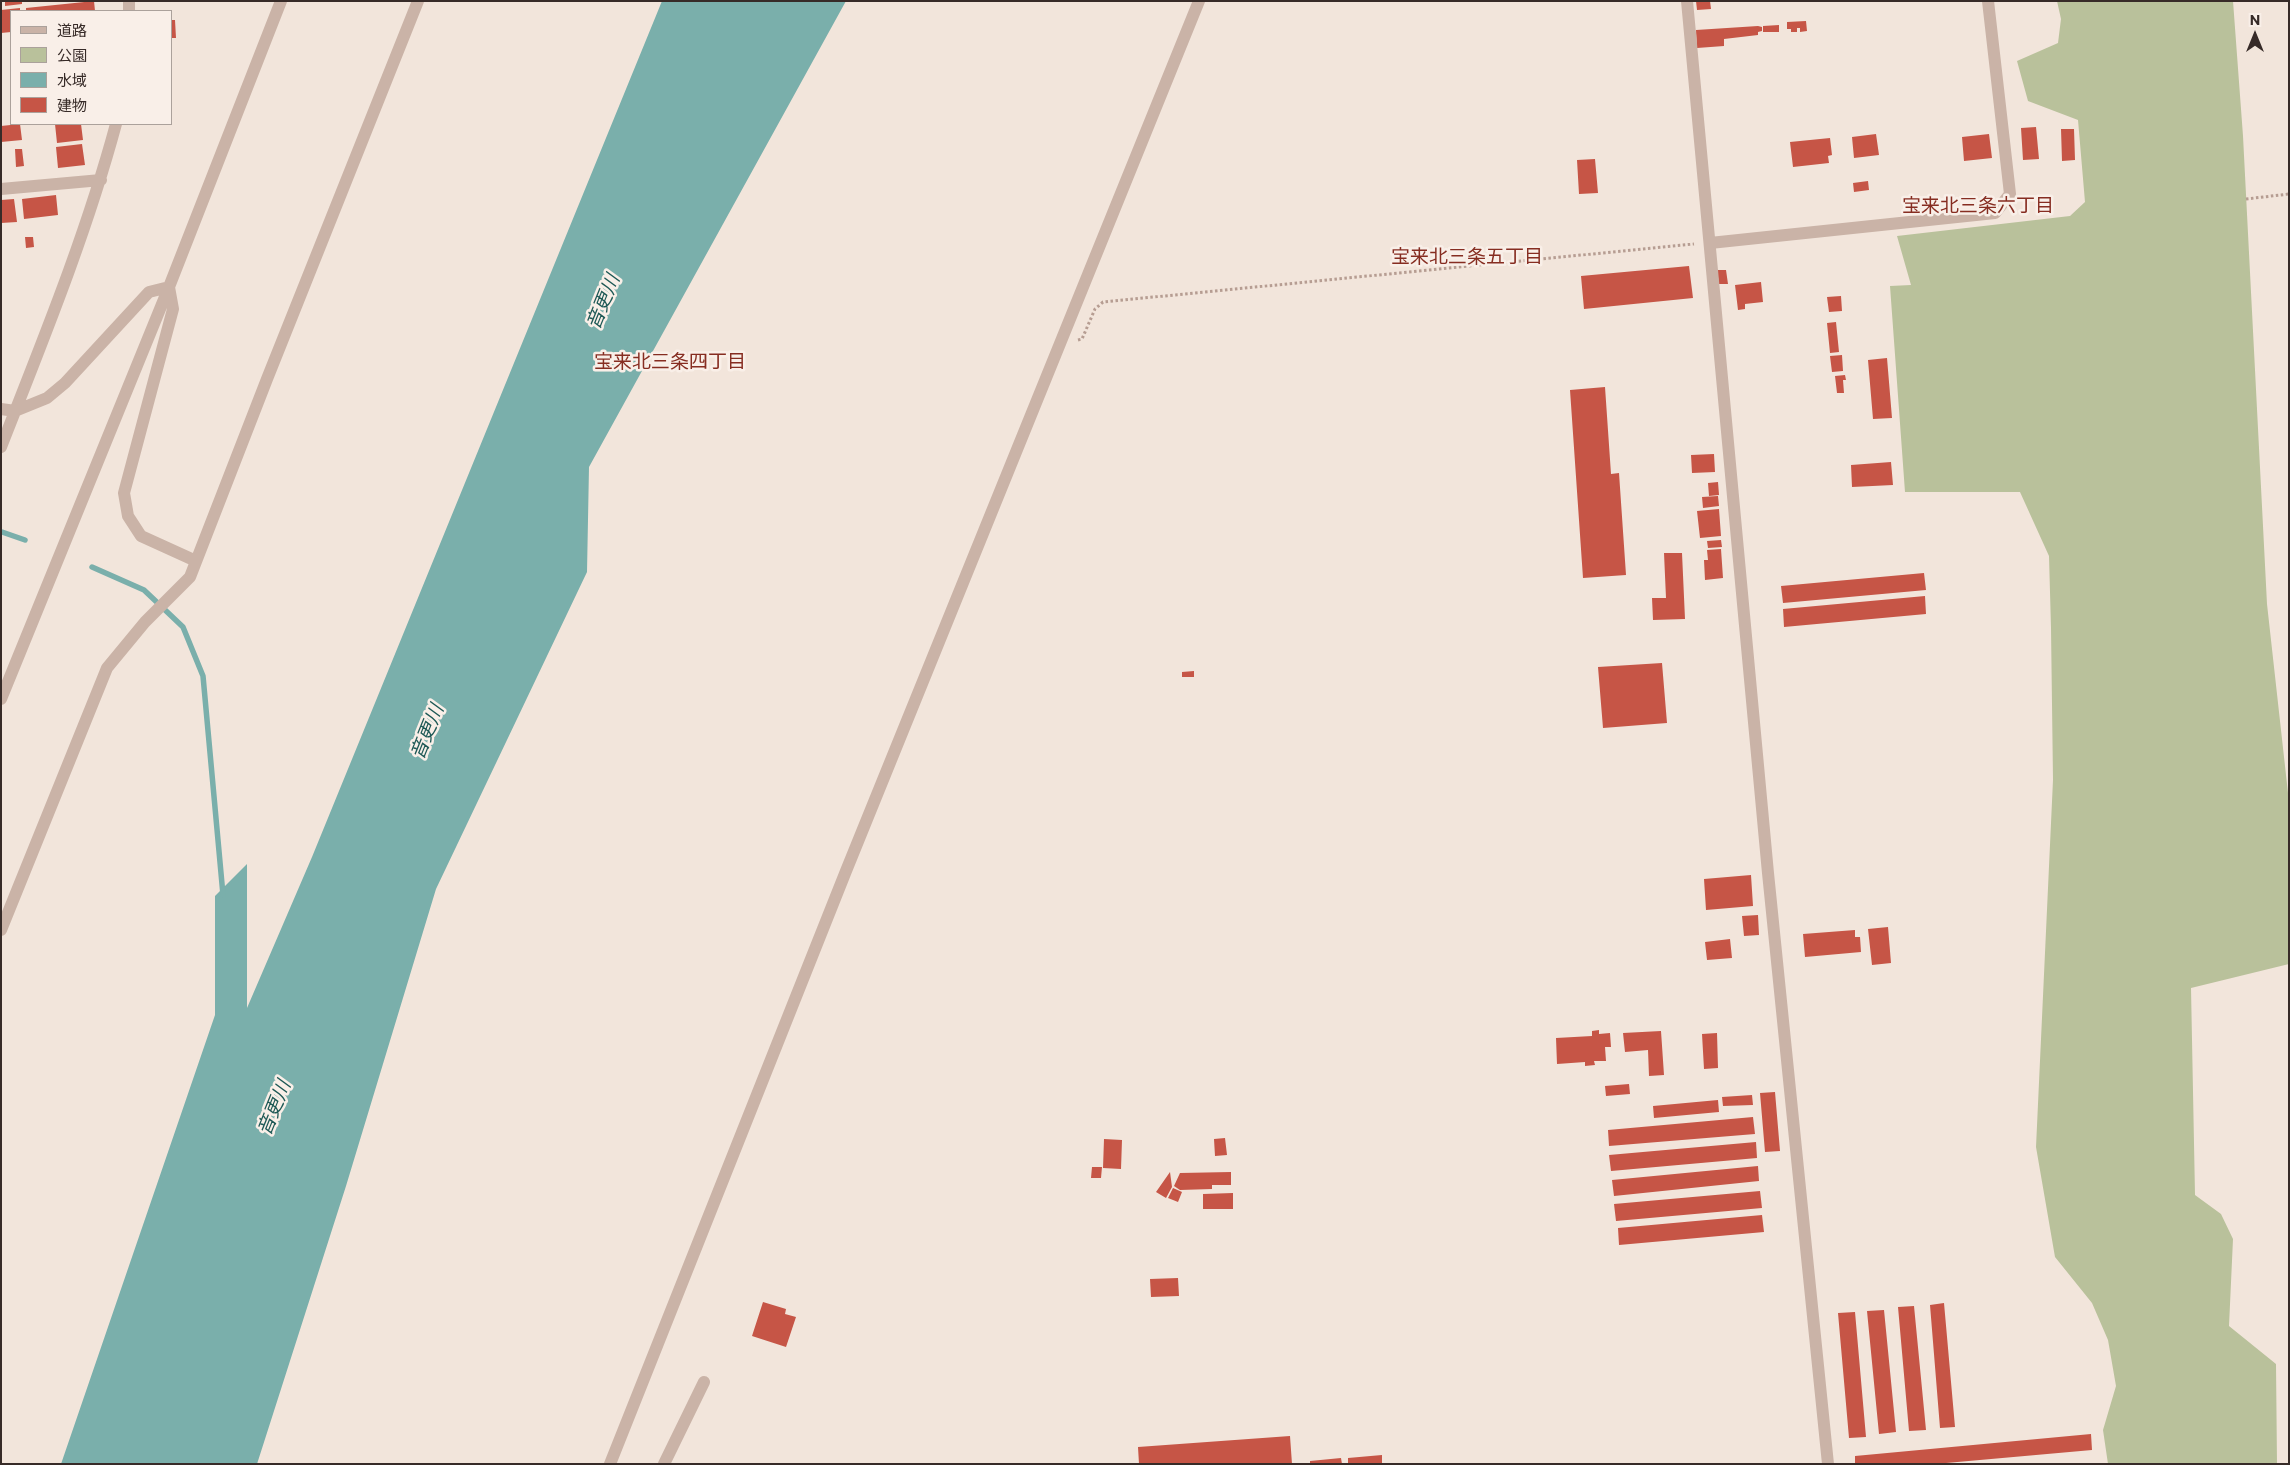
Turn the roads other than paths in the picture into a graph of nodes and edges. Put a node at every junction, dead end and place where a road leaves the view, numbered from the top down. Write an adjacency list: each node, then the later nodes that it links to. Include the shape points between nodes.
1 (280, 1): 10 (street)
2 (418, 1): 14 (street)
3 (1199, 1): 18 (street, via 846,871)
4 (1686, 1): 9 (street)
5 (1988, 1): 9 (street, via 2010,194 1995,212)
6 (116, 125): 7 (street)
7 (101, 180): 8 (street); 12 (street, via 70,273)
8 (1, 189)
9 (1710, 243): 20 (street, via 1768,872)
10 (169, 287): 12 (street, via 149,292 65,383 47,398); 14 (street, via 173,309 124,493 128,516 142,536); 15 (street)
11 (1, 409): 12 (street)
12 (15, 411): 13 (street)
13 (1, 447)
14 (196, 561): 16 (street, via 190,577 145,622 107,668)
15 (1, 700)
16 (1, 930)
17 (704, 1382): 19 (street)
18 (610, 1464)
19 (664, 1464)
20 (1828, 1464)

